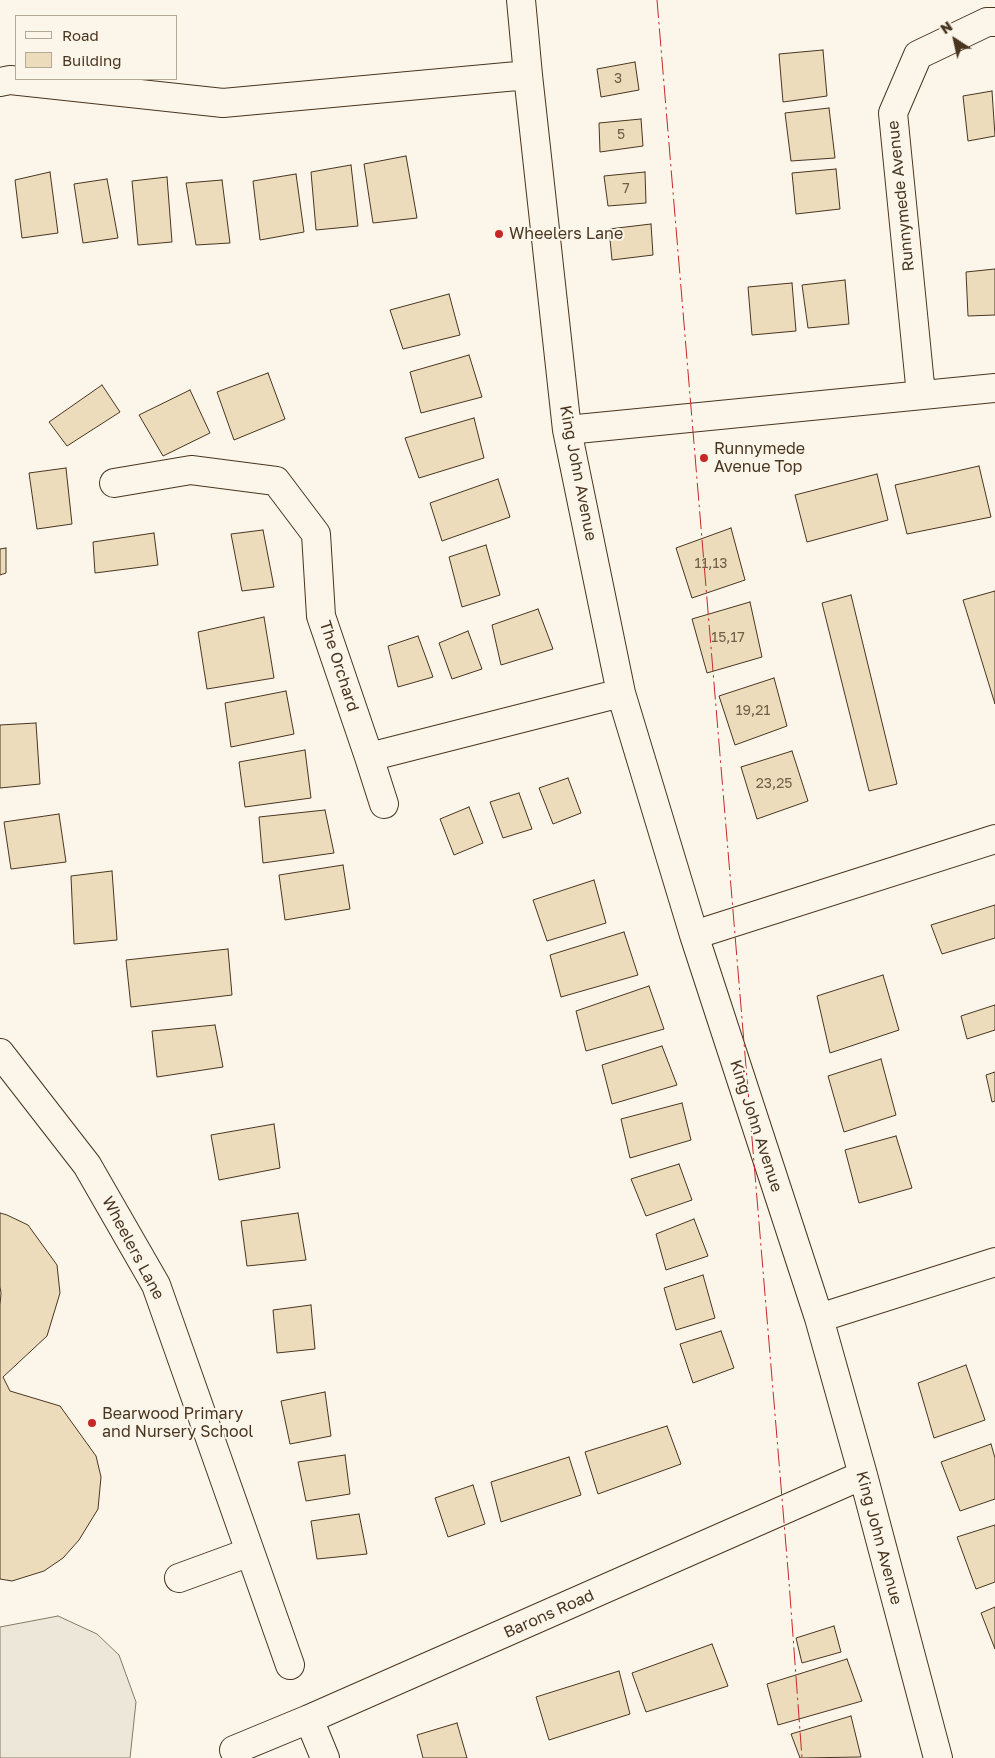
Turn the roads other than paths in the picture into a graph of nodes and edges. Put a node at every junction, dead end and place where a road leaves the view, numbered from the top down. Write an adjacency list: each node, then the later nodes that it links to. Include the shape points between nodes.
1 (521, 0): 3 (street, King John Avenue)
2 (995, 22): 6 (street, Runnymede Avenue, via 986,22 918,55 893,113)
3 (528, 75): 4 (street, via 223,103 10,80); 7 (street, King John Avenue)
4 (0, 82)
5 (995, 388): 6 (street)
6 (921, 395): 7 (street)
7 (567, 430): 9 (street, King John Avenue)
8 (114, 483): 10 (street, The Orchard, via 191,470 276,481 316,534 321,616)
9 (621, 693): 10 (street); 13 (street, King John Avenue)
10 (369, 757): 11 (street, The Orchard)
11 (384, 804)
12 (995, 839): 13 (street)
13 (694, 935): 16 (street, King John Avenue)
14 (0, 1053): 18 (street, Wheelers Lane, via 87,1165 156,1285)
15 (995, 1262): 16 (street)
16 (819, 1318): 17 (street, King John Avenue)
17 (863, 1475): 21 (street, Barons Road); 24 (street, King John Avenue)
18 (250, 1552): 19 (street); 20 (street, Wheelers Lane)
19 (179, 1578)
20 (290, 1665)
21 (309, 1720): 22 (street, Barons Road); 23 (street)
22 (234, 1750)
23 (325, 1758)
24 (938, 1758)

